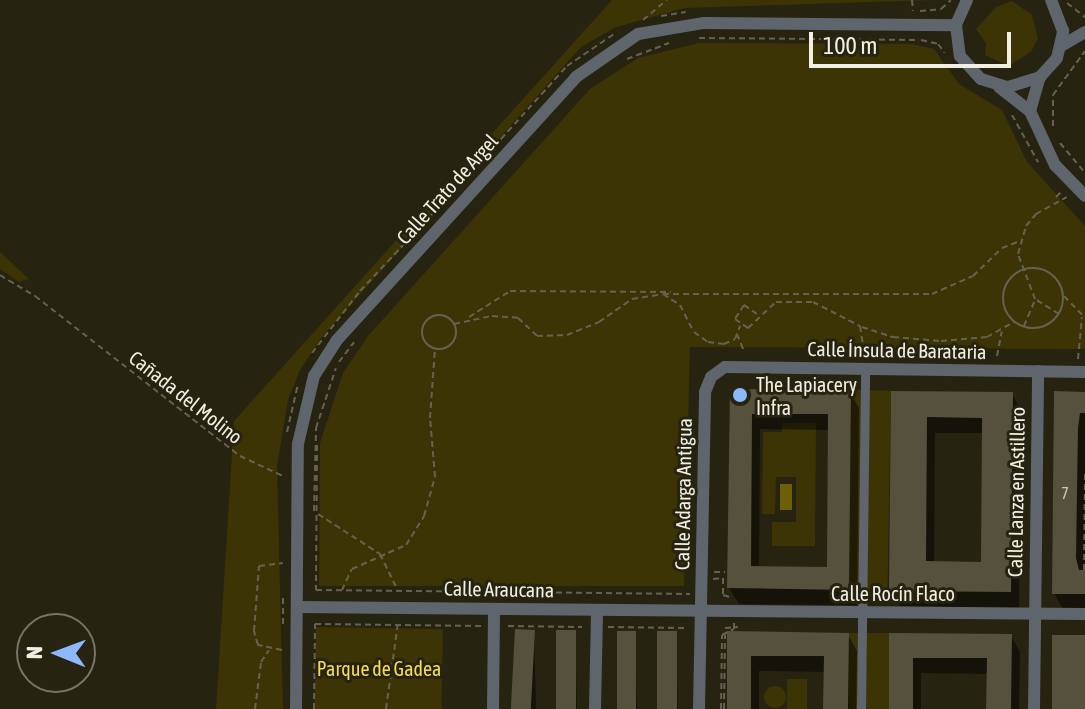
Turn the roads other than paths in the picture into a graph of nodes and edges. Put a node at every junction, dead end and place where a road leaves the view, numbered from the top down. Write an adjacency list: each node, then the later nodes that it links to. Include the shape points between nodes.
1 (967, 0): 4 (street)
2 (1051, 0): 3 (street)
3 (1060, 17): 5 (street); 6 (street)
4 (956, 25): 8 (street, via 956,40 969,69); 15 (street, Calle Trato de Argel, via 704,23 638,34 576,77 322,361 304,407 297,490)
5 (1085, 31): 6 (street)
6 (1061, 46): 7 (street)
7 (1046, 79): 8 (street); 9 (street)
8 (996, 85): 9 (street)
9 (1030, 111): 10 (street, via 1041,143)
10 (1077, 189)
11 (865, 370): 12 (street, Calle Ínsula de Barataria); 14 (street, Calle Ínsula de Barataria, via 725,367); 19 (street)
12 (1038, 371): 13 (street, Calle Ínsula de Barataria); 20 (street, Calle Lanza en Astillero)
13 (1082, 372)
14 (711, 377): 18 (street, Calle Adarga Antigua, via 705,392)
15 (297, 607): 16 (street, Calle Araucana); 22 (street, Calle Trato de Argel)
16 (494, 609): 17 (street, Calle Araucana); 23 (street)
17 (597, 611): 18 (street, Calle Araucana); 24 (street)
18 (700, 612): 19 (street, Calle Rocín Flaco); 25 (street, Calle Adarga Antigua)
19 (863, 613): 20 (street, Calle Rocín Flaco); 26 (street)
20 (1035, 614): 21 (street, Calle Rocín Flaco); 27 (street, Calle Lanza en Astillero)
21 (1085, 614)
22 (296, 709)
23 (493, 709)
24 (595, 709)
25 (699, 709)
26 (861, 709)
27 (1034, 709)

